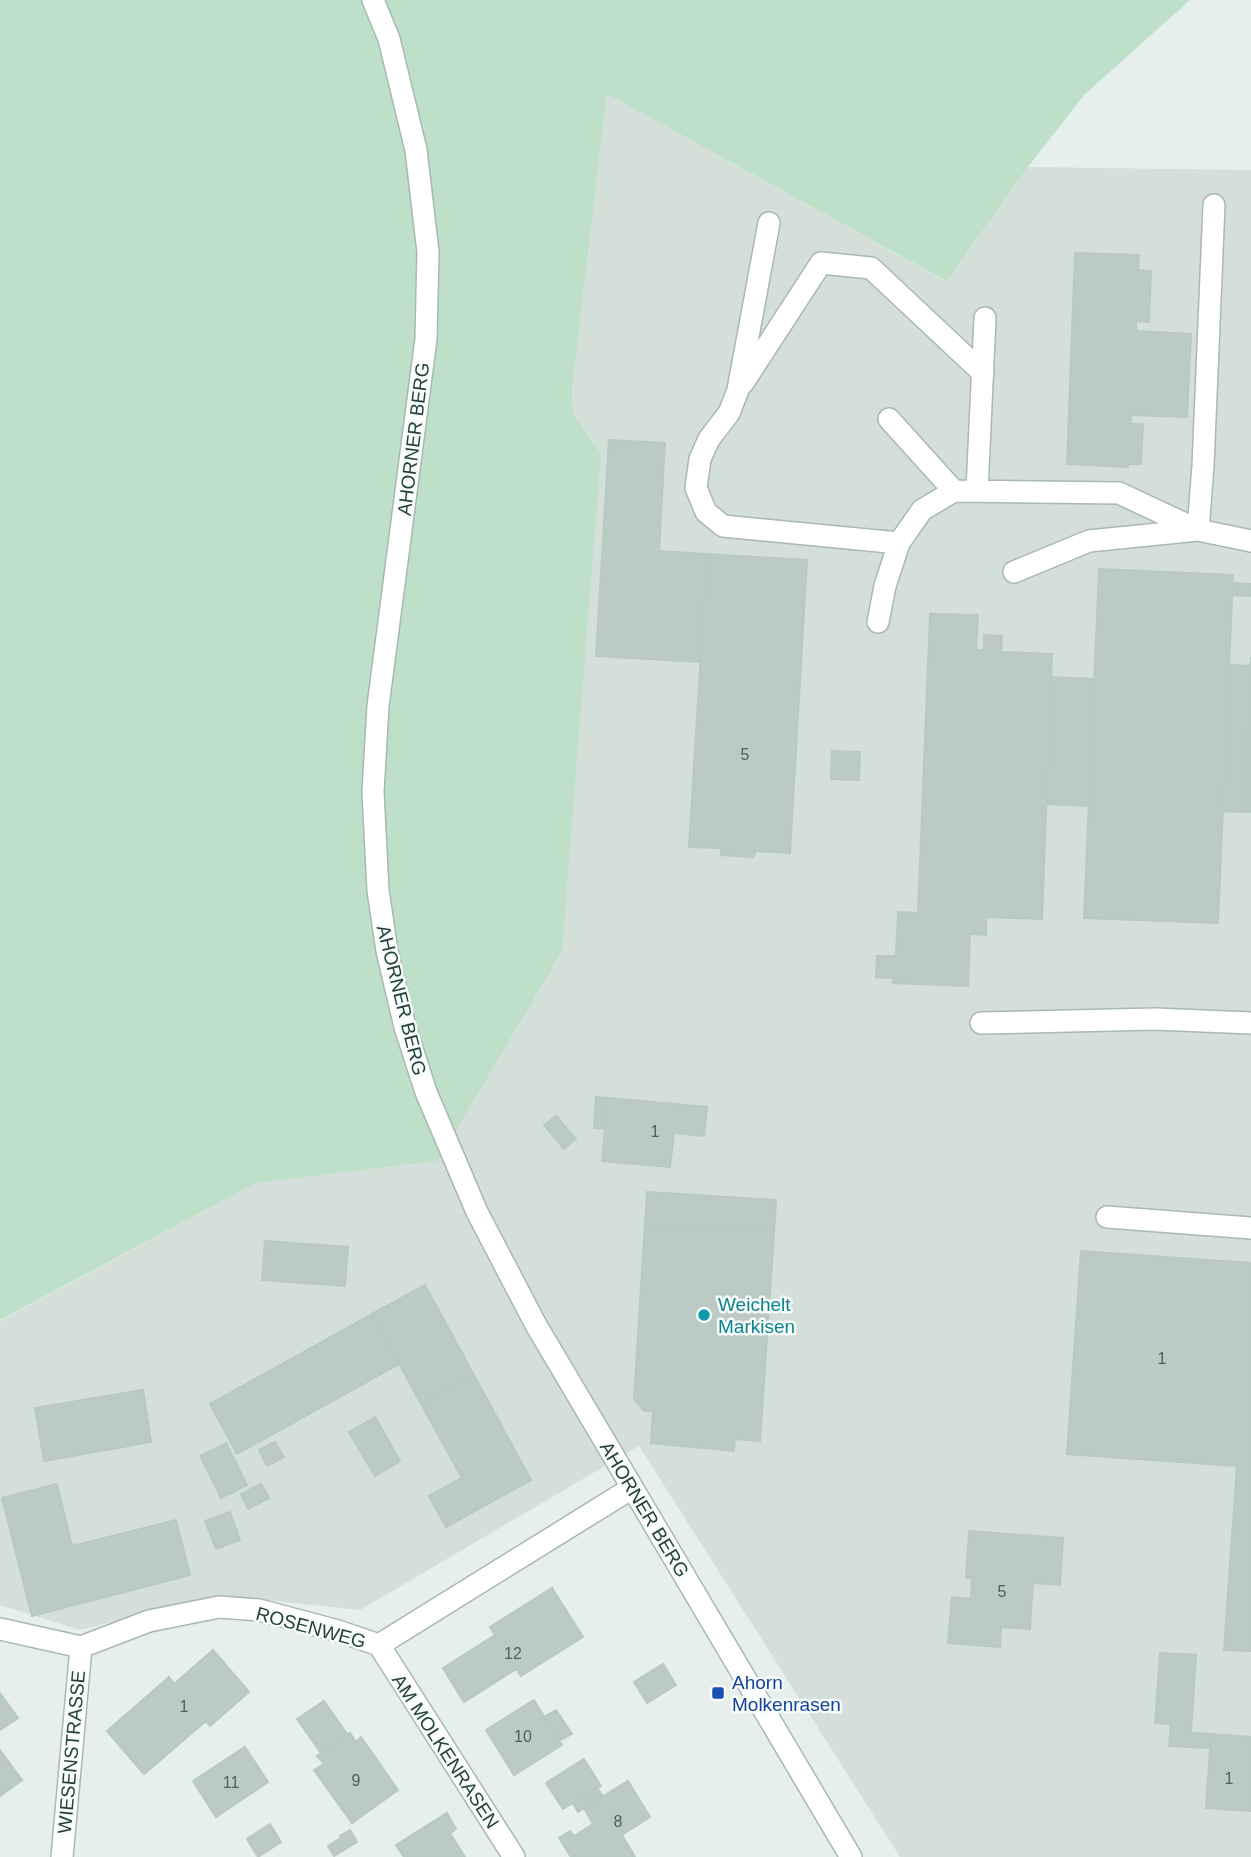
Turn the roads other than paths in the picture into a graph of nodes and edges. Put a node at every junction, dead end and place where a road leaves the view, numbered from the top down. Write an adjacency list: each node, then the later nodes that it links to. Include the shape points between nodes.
1 (373, 0): 19 (street, AHORNER BERG, via 389,39 416,150 428,252 426,339 378,706 373,792 378,891 387,951 426,1092 477,1212 536,1325)
2 (1214, 205): 10 (street)
3 (769, 223): 6 (street)
4 (985, 318): 5 (street)
5 (983, 373): 6 (street, via 871,268 821,263); 9 (street)
6 (738, 390): 12 (street, via 700,459 696,488 706,512 723,526)
7 (889, 419): 8 (street)
8 (954, 491): 9 (street); 12 (street, via 922,510)
9 (977, 491): 10 (street, via 1119,493)
10 (1198, 530): 11 (street); 13 (street, via 1088,541)
11 (1251, 541)
12 (899, 543): 14 (street)
13 (1014, 572)
14 (878, 621)
15 (981, 1023): 16 (street, via 1155,1019)
16 (1251, 1023)
17 (1107, 1217): 18 (street)
18 (1251, 1228)
19 (632, 1488): 21 (street); 25 (street, AHORNER BERG)
20 (0, 1629): 22 (street)
21 (379, 1645): 22 (street, ROSENWEG, via 259,1611 219,1607 149,1621); 24 (street, AM MOLKENRASEN)
22 (81, 1647): 23 (street, WIESENSTRASSE)
23 (62, 1857)
24 (514, 1857)
25 (851, 1857)

